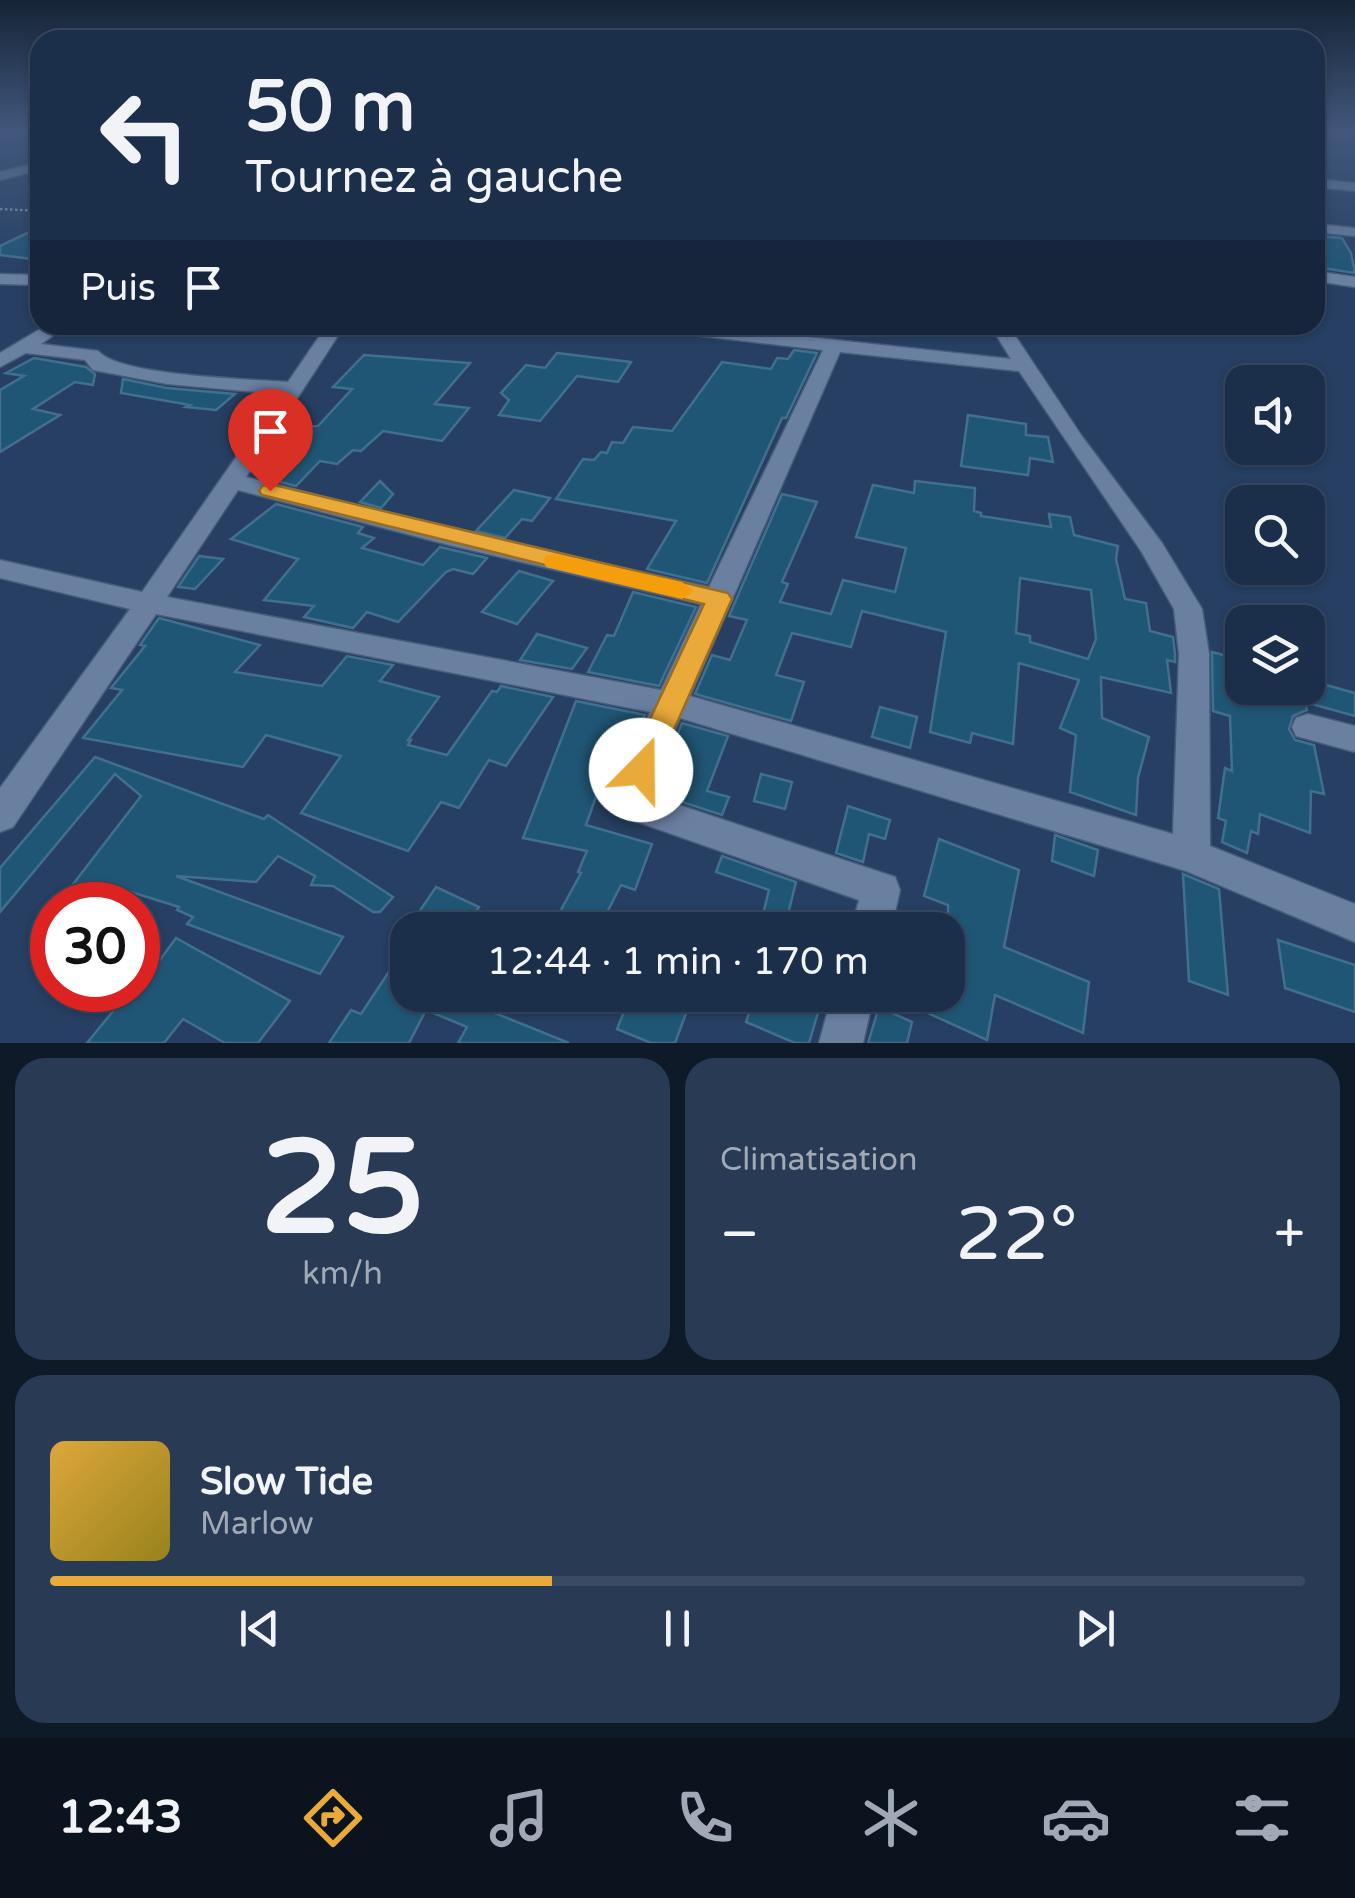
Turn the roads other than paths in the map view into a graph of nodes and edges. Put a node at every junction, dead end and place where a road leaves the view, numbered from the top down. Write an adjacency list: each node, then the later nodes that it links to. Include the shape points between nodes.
1 (1325, 184): 2 (street)
2 (1355, 187)
3 (1325, 229): 4 (street)
4 (1355, 232)
5 (1325, 278): 8 (street)
6 (0, 279): 7 (street)
7 (30, 280)
8 (1355, 282)
9 (43, 335): 14 (street)
10 (329, 335): 17 (street)
11 (737, 335): 13 (street)
12 (1005, 335): 16 (street)
13 (834, 346): 16 (street); 20 (street)
14 (23, 347): 15 (street); 17 (street, via 91,355 100,366 167,378)
15 (0, 361)
16 (1023, 366): 26 (street, via 1188,609 1194,654)
17 (294, 389): 18 (street)
18 (233, 481): 20 (street); 21 (street)
19 (0, 569): 21 (street)
20 (719, 599): 22 (street)
21 (147, 603): 22 (street); 25 (street)
22 (668, 704): 26 (street); 27 (street, via 628,803 881,890)
23 (1308, 727): 24 (street)
24 (1355, 739)
25 (0, 816)
26 (1192, 856): 28 (street)
27 (876, 912)
28 (1355, 923)
29 (849, 1012): 30 (street)
30 (841, 1043)

